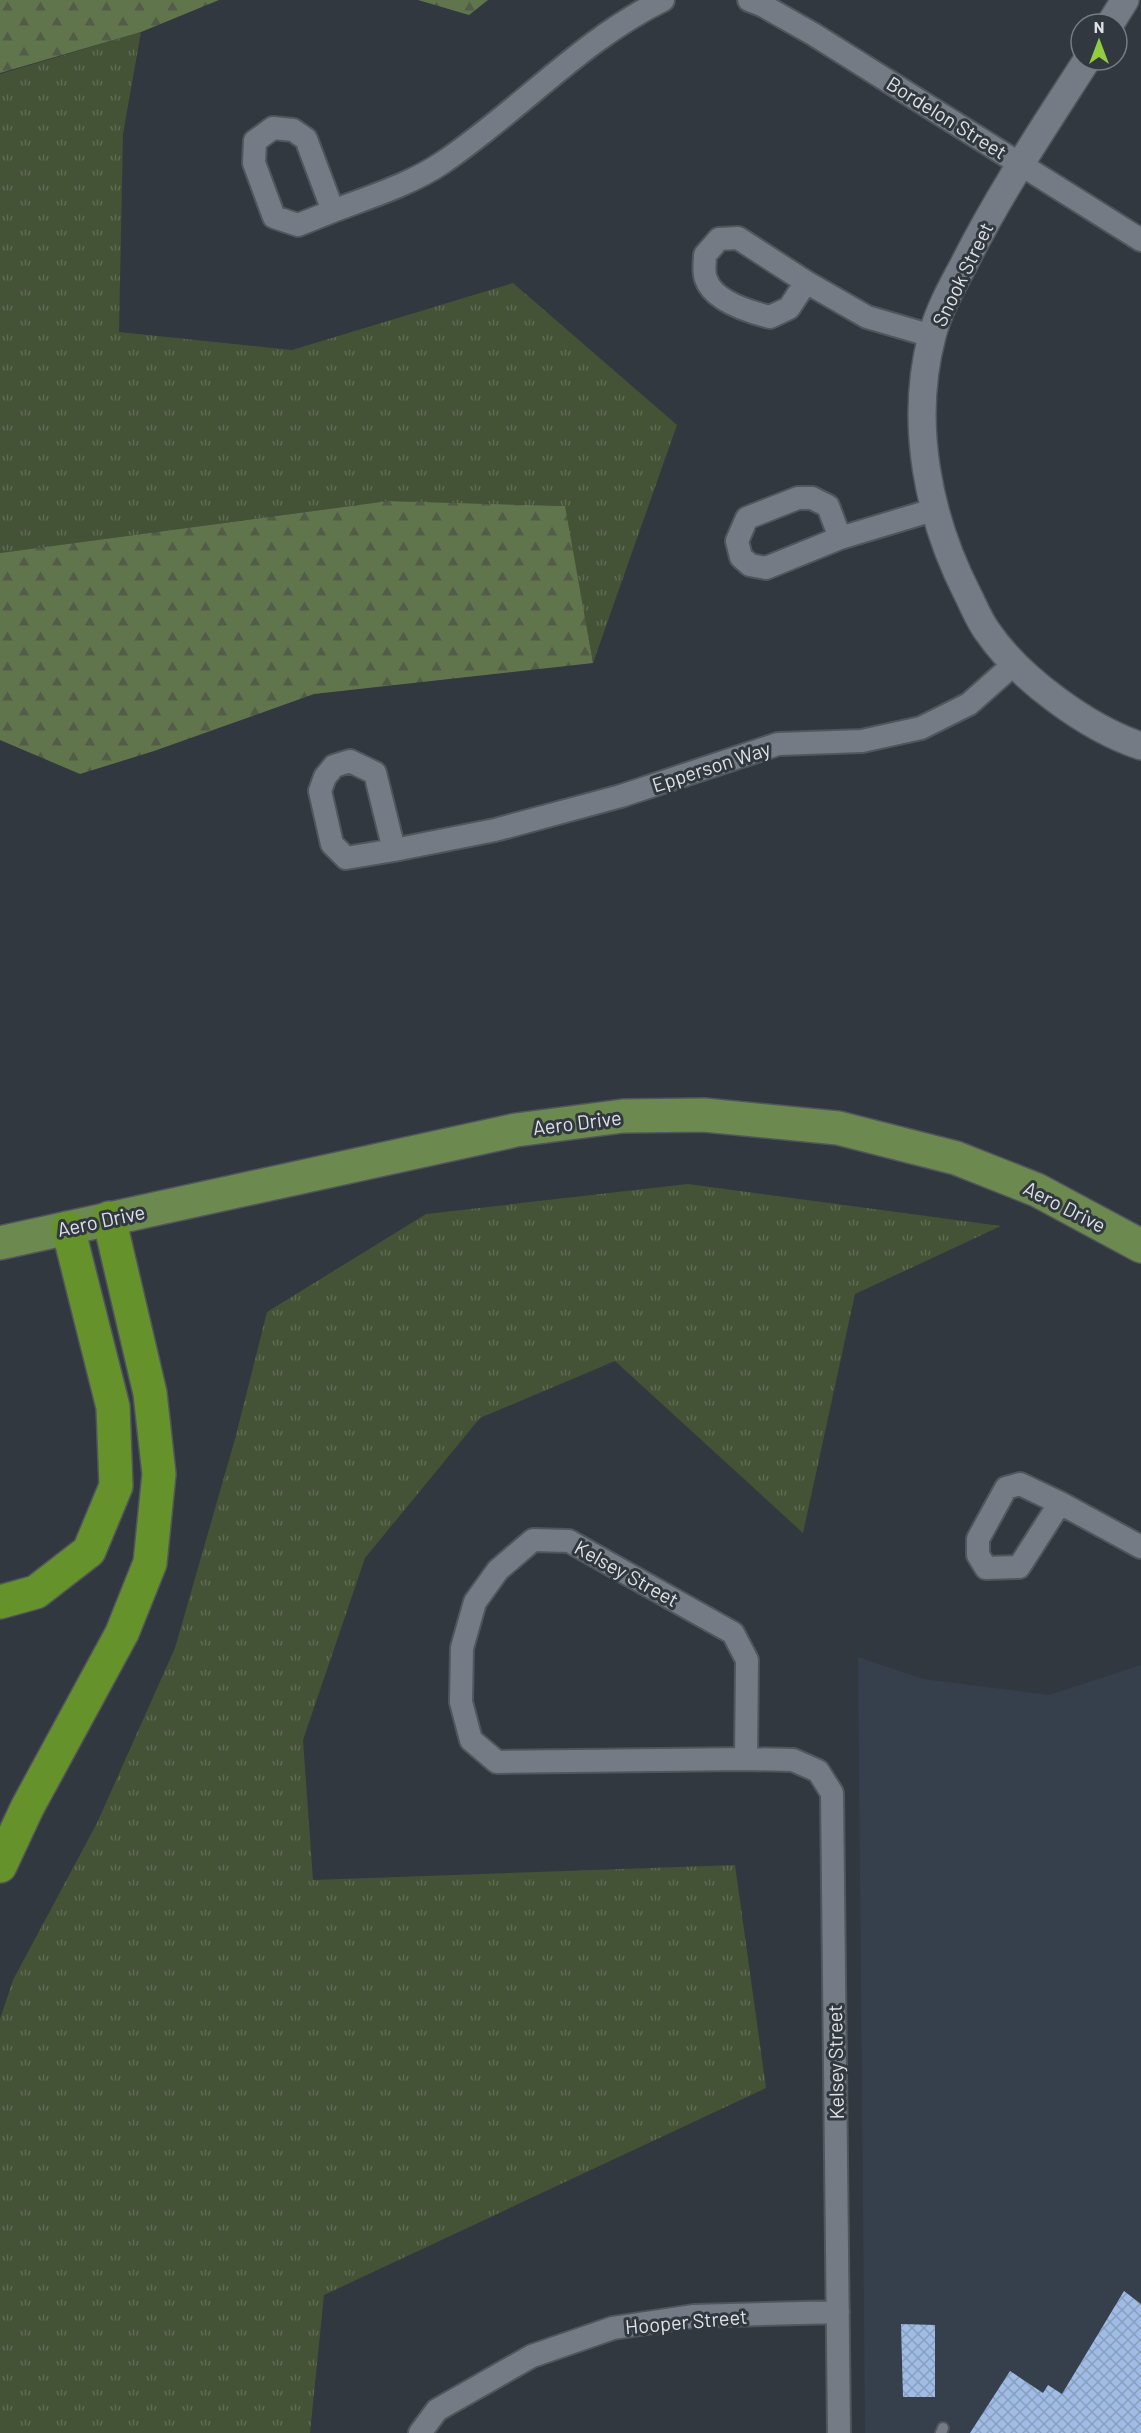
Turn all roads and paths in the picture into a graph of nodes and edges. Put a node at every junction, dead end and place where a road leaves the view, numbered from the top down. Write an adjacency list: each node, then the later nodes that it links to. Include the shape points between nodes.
1 (663, 0): 5 (street, via 598,40 441,164)
2 (749, 0): 4 (street, Bordelon Street, via 813,34)
3 (1079, 72): 4 (street, Snook Street)
4 (1021, 164): 6 (street, Bordelon Street); 8 (street, Snook Street, via 949,292)
5 (333, 211)
6 (1141, 240)
7 (806, 282): 8 (street, via 867,317)
8 (932, 336): 9 (street, Snook Street, via 923,420 925,467)
9 (933, 510): 10 (street); 11 (street, Snook Street, via 950,560 986,631)
10 (840, 538)
11 (1014, 664): 12 (street, Snook Street, via 1071,711); 13 (street, Epperson Way, via 969,704 921,728 862,741 778,744 621,796 495,830)
12 (1141, 746)
13 (394, 850)
14 (109, 1218): 15 (main road, Aero Drive); 17 (main road, Aero Drive, via 516,1130 624,1116 705,1115 838,1128 956,1158 1037,1190); 22 (highway, via 150,1393 159,1474 150,1563 123,1633 27,1808)
15 (68, 1228): 16 (main road, Aero Drive); 20 (highway, via 113,1407 116,1486 88,1551 36,1592)
16 (0, 1243)
17 (1141, 1246)
18 (1060, 1503): 19 (street)
19 (1141, 1547)
20 (0, 1602)
21 (746, 1759): 21 (street, Kelsey Street, via 497,1762 471,1740 461,1702 462,1648 475,1602 498,1570 533,1540 568,1541 733,1633 747,1660); 23 (street, Kelsey Street, via 793,1760 818,1771 832,1793)
22 (0, 1866)
23 (838, 2312): 24 (street, Hooper Street, via 694,2316 613,2328 532,2356 437,2410); 25 (street, Kelsey Street)
24 (420, 2433)
25 (839, 2433)

